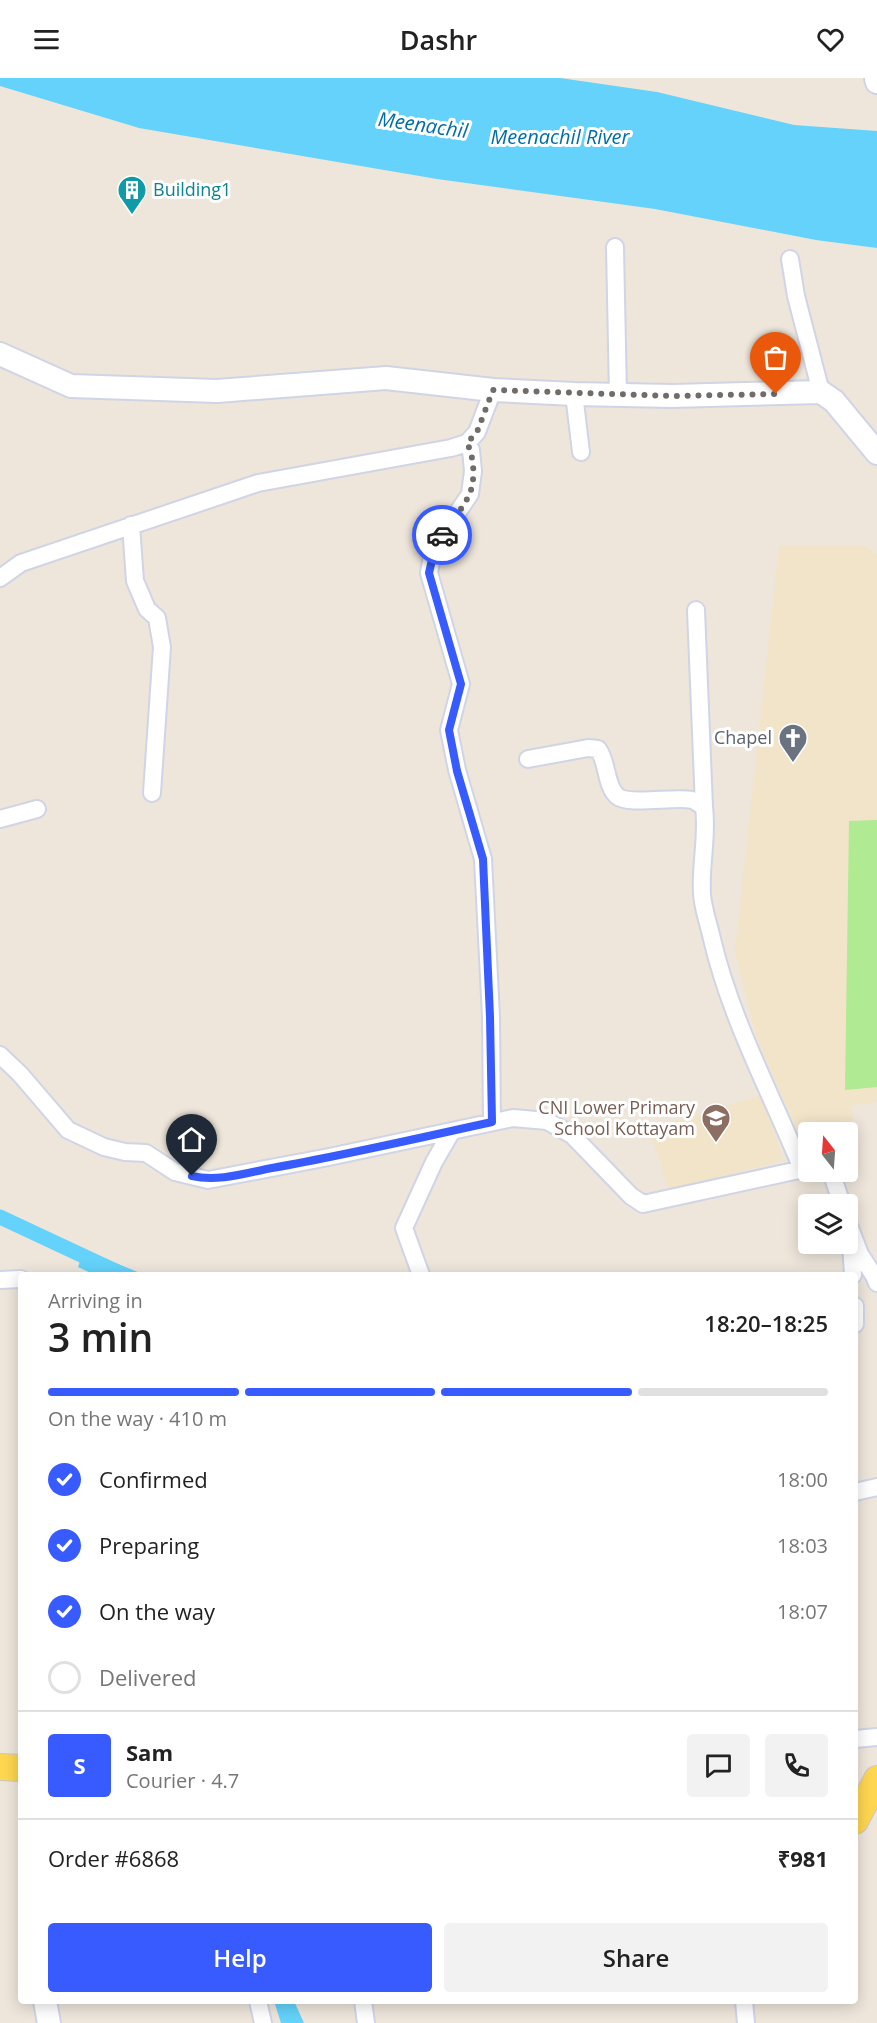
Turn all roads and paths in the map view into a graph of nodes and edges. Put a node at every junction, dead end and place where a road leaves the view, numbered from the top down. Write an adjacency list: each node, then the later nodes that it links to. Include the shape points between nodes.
1 (615, 247): 7 (street)
2 (790, 259): 5 (street)
3 (0, 354): 4 (main road, via 71,386 217,392 386,378)
4 (493, 390): 6 (main road); 8 (street, via 477,432)
5 (821, 392): 7 (main road); 10 (main road, via 834,401)
6 (574, 394): 7 (main road); 9 (street)
7 (618, 396)
8 (467, 443): 11 (street, via 258,483); 20 (street, via 473,471 470,494 438,542 429,573 461,684 449,730 483,859)
9 (581, 452)
10 (877, 453)
11 (131, 525): 12 (street, via 21,563); 15 (street, via 135,580 147,609 157,618 162,647)
12 (0, 578)
13 (696, 610): 16 (street)
14 (528, 759): 16 (street, via 597,749 617,796 627,801 693,800)
15 (152, 792)
16 (704, 807): 22 (street, via 702,895 720,972 748,1049)
17 (37, 809): 18 (street)
18 (0, 819)
19 (0, 1055): 21 (street, via 68,1130 104,1147 146,1153 175,1172 208,1180)
20 (492, 1122): 21 (street); 23 (street, via 513,1118 547,1120 572,1135 631,1196 644,1204)
21 (452, 1131): 26 (street, via 404,1228)
22 (798, 1154)
23 (798, 1171)
24 (858, 1249): 30 (street)
25 (851, 1254): 27 (street)
26 (420, 1272)
27 (853, 1272)
28 (18, 1279): 29 (street)
29 (0, 1280)
30 (877, 1283)
31 (877, 1487): 32 (street)
32 (858, 1491)
33 (858, 1736): 34 (street)
34 (877, 1737)
35 (0, 1767): 36 (main road)
36 (18, 1768)
37 (877, 1779): 38 (main road)
38 (858, 1815)
39 (46, 2004): 43 (main road)
40 (259, 2004): 44 (street)
41 (363, 2004): 45 (street)
42 (744, 2004): 46 (street)
43 (49, 2023)
44 (263, 2023)
45 (366, 2023)
46 (746, 2023)

